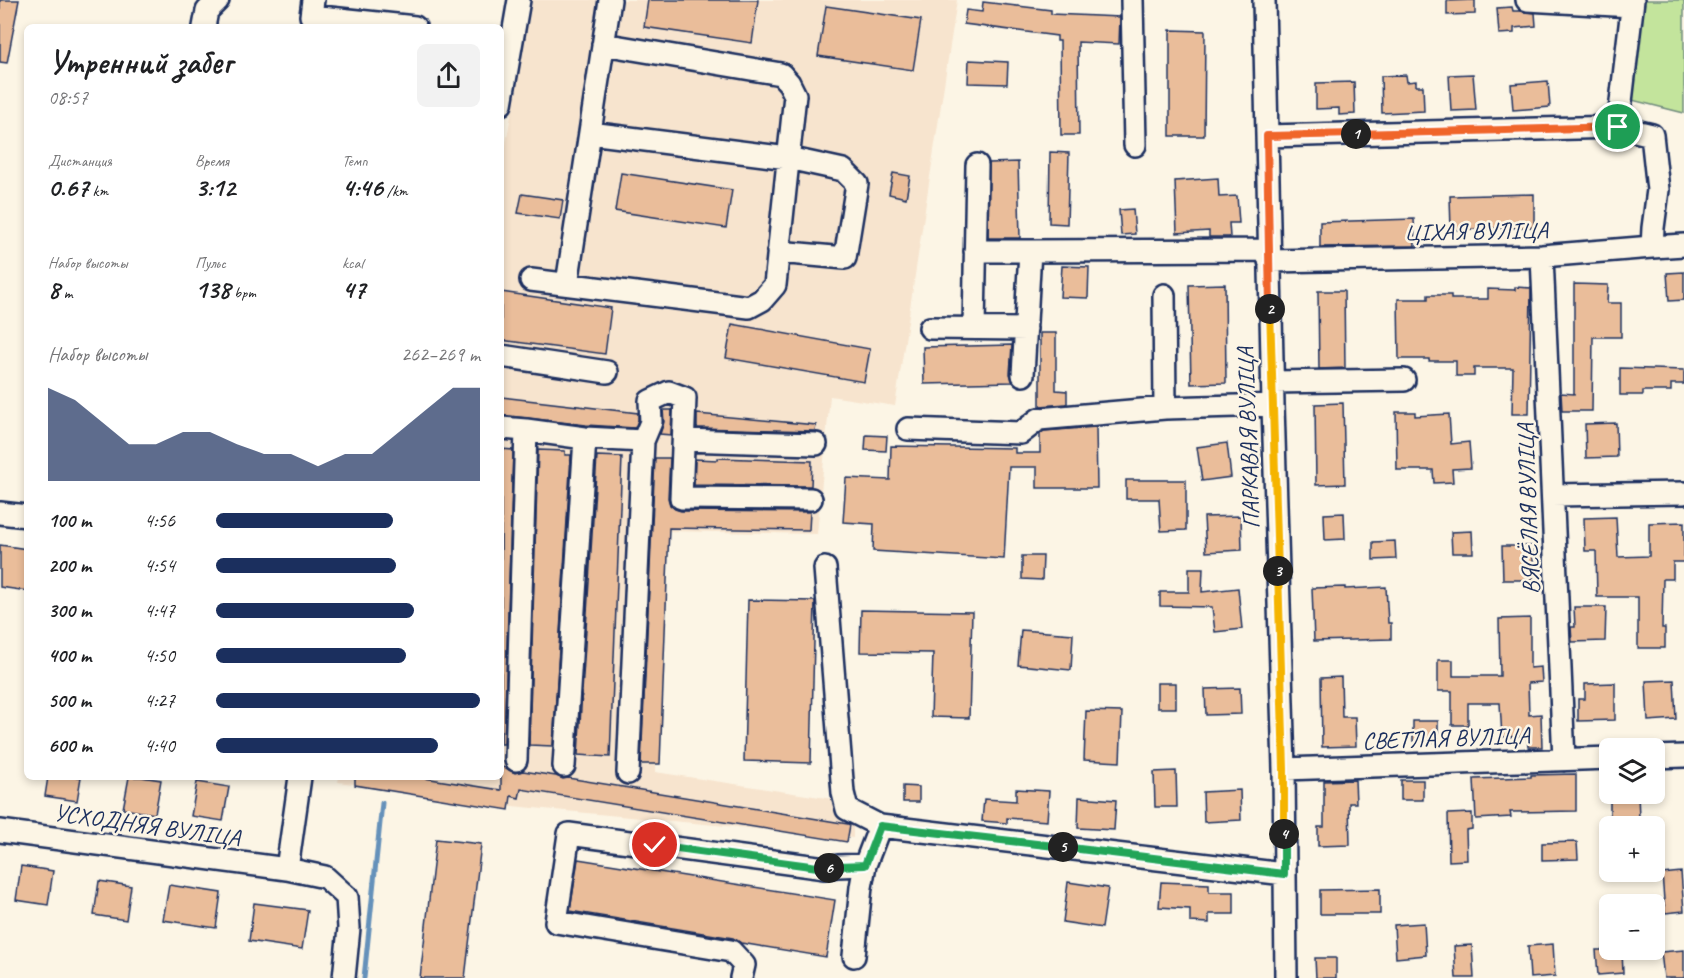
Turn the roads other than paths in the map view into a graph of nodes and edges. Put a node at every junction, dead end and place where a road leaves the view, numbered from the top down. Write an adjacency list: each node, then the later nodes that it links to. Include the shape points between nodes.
1 (218, 0): 9 (street, via 207,11)
2 (307, 0): 10 (street, via 311,16)
3 (519, 0): 11 (street)
4 (610, 0): 12 (street)
5 (1132, 0): 17 (street)
6 (1264, 0): 16 (street, ПАРКАВАЯ ВУЛІЦА)
7 (1527, 0): 8 (street)
8 (1633, 3): 14 (street)
9 (205, 24)
10 (387, 24)
11 (506, 37): 13 (street)
12 (603, 44): 15 (street); 18 (street, via 781,74 795,95)
13 (504, 64)
14 (1618, 127): 16 (street); 21 (street, via 1653,135 1658,189)
15 (590, 133): 18 (street); 28 (street)
16 (1267, 136): 25 (street, ПАРКАВАЯ ВУЛІЦА)
17 (1135, 145)
18 (788, 158): 24 (street); 24 (street, via 843,170 857,184 845,258)
19 (977, 165): 22 (street)
20 (1684, 245): 21 (street, ЦІХАЯ ВУЛІЦА)
21 (1652, 247): 26 (street, ЦІХАЯ ВУЛІЦА)
22 (975, 251): 23 (street, ЦІХАЯ ВУЛІЦА); 31 (street)
23 (1030, 251): 25 (street, ЦІХАЯ ВУЛІЦА); 32 (street)
24 (778, 252): 28 (street, via 775,285 762,300 748,306)
25 (1269, 256): 26 (street, ЦІХАЯ ВУЛІЦА); 37 (street, ПАРКАВАЯ ВУЛІЦА)
26 (1542, 256): 48 (street, ВЯСЁЛАЯ ВУЛІЦА)
27 (531, 280): 28 (street)
28 (567, 284)
29 (1164, 295): 39 (street)
30 (930, 328): 31 (street)
31 (974, 328): 32 (street)
32 (1026, 328): 35 (street)
33 (504, 356): 34 (street)
34 (607, 372)
35 (1023, 375)
36 (1404, 380): 37 (street)
37 (1272, 382): 38 (street, ПАРКАВАЯ ВУЛІЦА)
38 (1272, 405): 39 (street); 59 (street, ПАРКАВАЯ ВУЛІЦА)
39 (1165, 408): 41 (street, via 1039,419 1021,433)
40 (504, 428): 42 (street)
41 (908, 429)
42 (526, 430): 43 (street); 56 (street)
43 (585, 438): 45 (street); 58 (street)
44 (684, 440): 45 (street, via 685,398 669,392 650,401 651,422); 46 (street); 49 (street, via 681,498)
45 (643, 441): 60 (street)
46 (816, 444)
47 (1684, 493): 48 (street)
48 (1553, 495): 57 (street, ВЯСЁЛАЯ ВУЛІЦА)
49 (811, 499)
50 (0, 513): 51 (street)
51 (24, 516)
52 (825, 568): 62 (street, via 843,793 847,809)
53 (1684, 756): 54 (street)
54 (1665, 757)
55 (1599, 758): 57 (street, СВЕТЛАЯ ВУЛІЦА)
56 (516, 760)
57 (1564, 760): 59 (street, СВЕТЛАЯ ВУЛІЦА)
58 (564, 766)
59 (1284, 769): 66 (street, ПАРКАВАЯ ВУЛІЦА)
60 (628, 773)
61 (300, 780): 65 (street)
62 (880, 826): 64 (street); 66 (street)
63 (0, 831): 65 (street, УСХОДНЯЯ ВУЛІЦА)
64 (865, 865): 67 (street); 69 (street, via 825,868 569,834 556,922 731,951 744,965)
65 (287, 869): 68 (street, УСХОДНЯЯ ВУЛІЦА, via 326,877 346,897 349,928)
66 (1284, 874): 70 (street, ПАРКАВАЯ ВУЛІЦА)
67 (854, 956)
68 (344, 978)
69 (741, 978)
70 (1286, 978)

